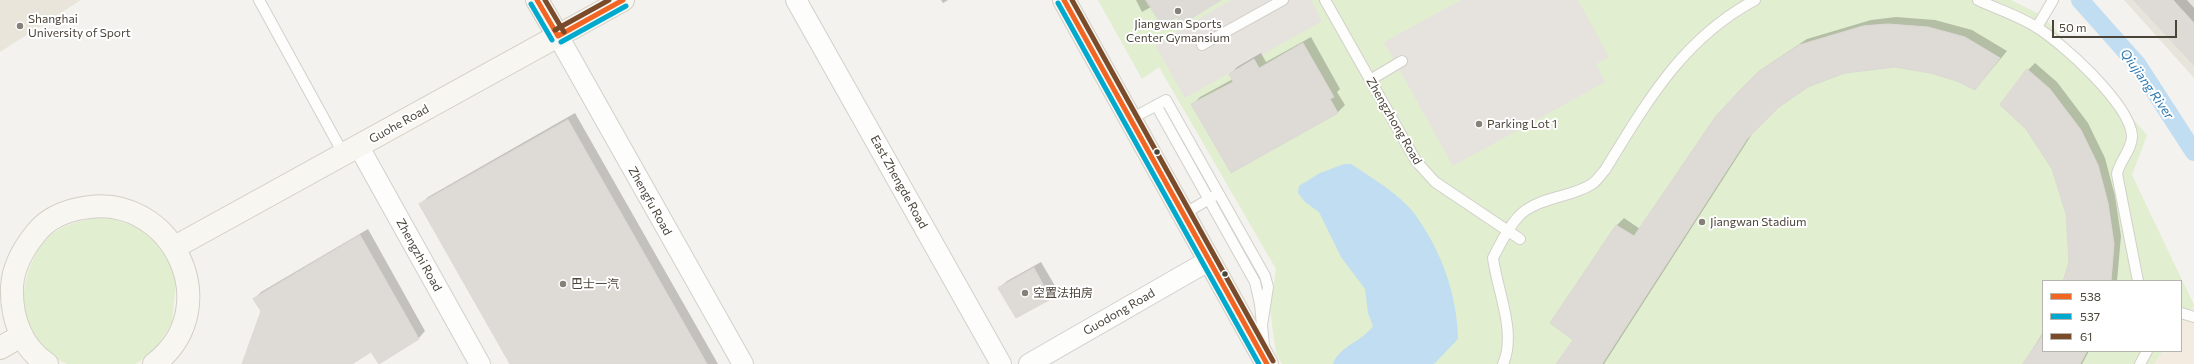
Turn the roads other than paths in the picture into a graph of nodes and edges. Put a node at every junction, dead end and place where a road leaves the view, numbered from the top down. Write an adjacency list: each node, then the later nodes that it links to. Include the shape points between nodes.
1 (259, 0): 18 (lane)
2 (537, 0): 12 (main road)
3 (623, 0): 12 (main road, Guohe Road)
4 (796, 0): 37 (street, East Zhengde Road)
5 (1064, 0): 17 (main road)
6 (1283, 0): 13 (lane)
7 (1325, 0): 15 (lane, Zhengzhong Road)
8 (1755, 0): 22 (lane, via 1733,12 1704,34 1671,69 1594,183 1525,210)
9 (1978, 0): 11 (lane)
10 (2053, 0): 11 (lane)
11 (2037, 27): 26 (lane, via 2067,50 2093,76 2129,124 2132,136 2118,165 2117,174)
12 (558, 36): 18 (main road, Guohe Road); 36 (street, Zhengfu Road)
13 (1202, 45)
14 (1402, 61): 15 (lane)
15 (1370, 80): 22 (lane, Zhengzhong Road, via 1416,161 1435,182)
16 (1156, 105): 17 (lane); 19 (lane, via 1166,100); 20 (lane)
17 (1131, 118): 21 (main road)
18 (352, 151): 24 (main road, Guohe Road); 35 (street, Zhengzhi Road)
19 (1218, 193): 20 (lane); 29 (lane, via 1265,276 1268,287)
20 (1209, 200): 21 (lane); 29 (lane, via 1255,282)
21 (1184, 214): 25 (main road)
22 (1509, 232): 23 (lane, Zhengzhong Road); 40 (lane, via 1493,258 1508,333 1508,349)
23 (1520, 239)
24 (175, 247): 30 (main road, via 155,224 128,210 98,205 69,210 42,226 23,249 12,277 12,307); 34 (main road, via 184,265 188,305 183,325 174,343)
25 (1210, 260): 38 (street, Guodong Road); 39 (main road)
26 (2138, 280)
27 (2182, 313): 28 (lane)
28 (2194, 318)
29 (1262, 325): 39 (lane)
30 (21, 336): 31 (main road); 33 (main road, via 39,359)
31 (0, 348)
32 (2146, 352): 41 (lane)
33 (47, 364)
34 (154, 364)
35 (480, 364)
36 (743, 364)
37 (1001, 364)
38 (1029, 364)
39 (1268, 364)
40 (1503, 364)
41 (2140, 364)

